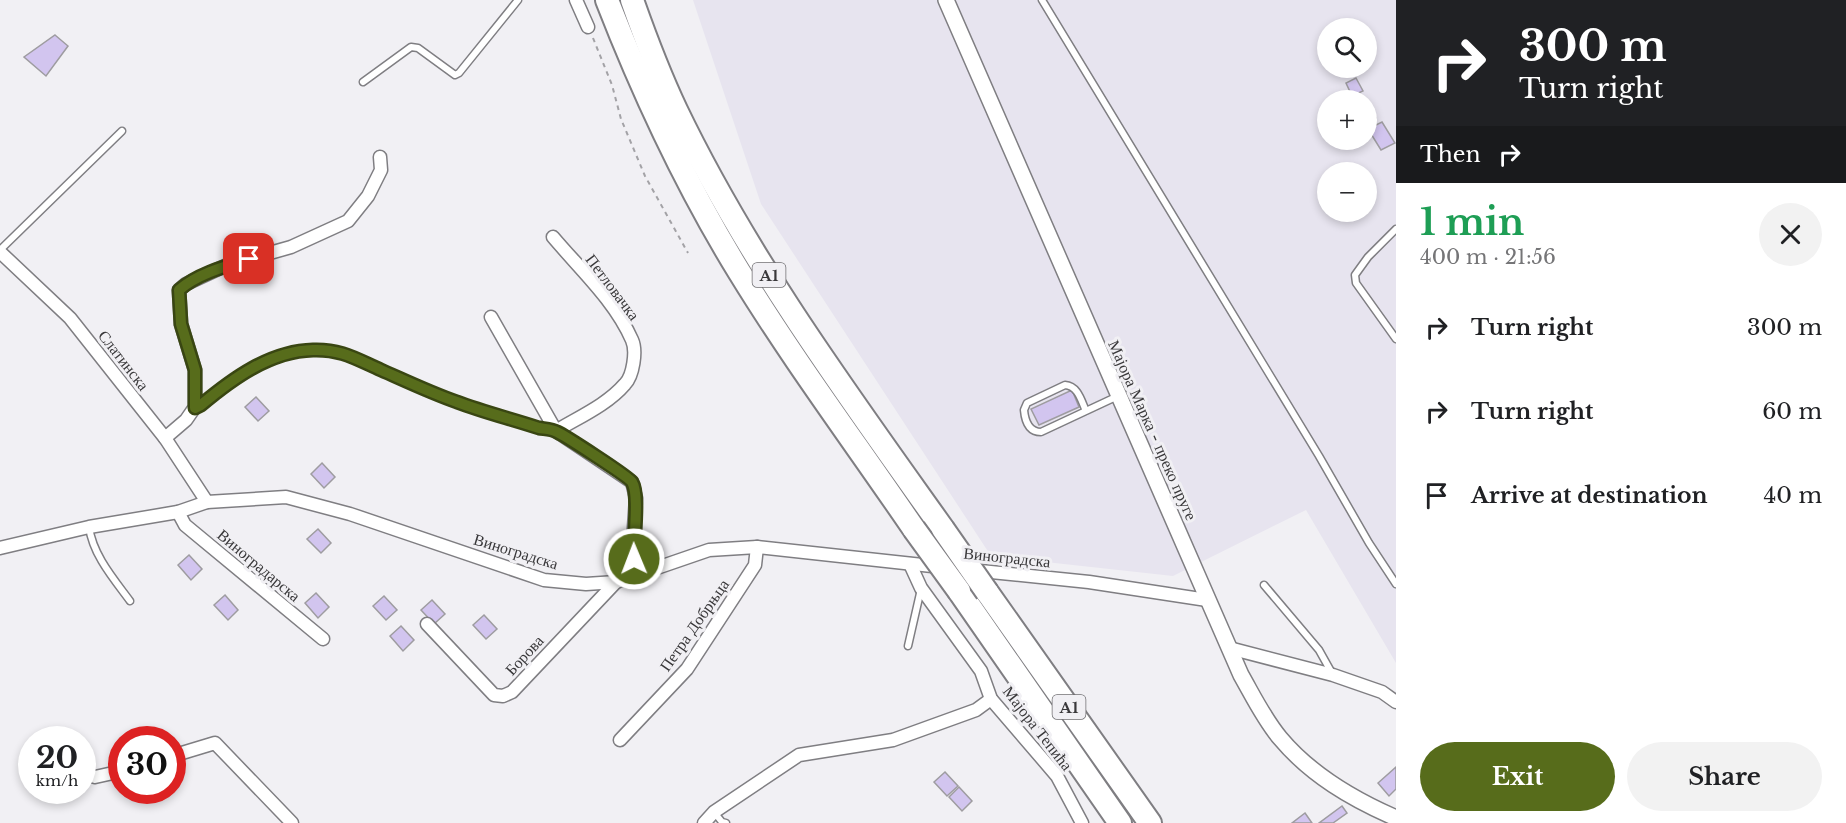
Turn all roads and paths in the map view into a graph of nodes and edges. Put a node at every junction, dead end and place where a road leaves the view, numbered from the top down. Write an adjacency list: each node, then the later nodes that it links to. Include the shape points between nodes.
1 (518, 0): 8 (lane, via 459,73 455,75 411,46)
2 (576, 0): 7 (street)
3 (607, 0): 50 (highway, A1, bridge, via 651,106 741,274 810,380)
4 (632, 0): 51 (highway, A1, bridge, via 675,108 753,250 807,335)
5 (946, 0): 17 (street, Мајора Марка - преко пруге)
6 (1044, 1): 29 (lane)
7 (588, 27): 14 (path, via 645,176)
8 (363, 82)
9 (122, 131): 13 (lane, Слатинска)
10 (380, 157): 18 (street, via 381,170 368,196 348,221 291,248 227,265 179,290 181,324 195,370)
11 (1396, 229): 16 (lane, via 1354,275)
12 (553, 237): 20 (street, Петловачка, via 615,310 633,342 633,365 627,383 606,401)
13 (0, 251): 21 (street, Слатинска, via 70,318)
14 (688, 254)
15 (491, 317): 20 (street)
16 (1396, 339)
17 (1118, 396): 19 (lane); 33 (street, Мајора Марка - преко пруге)
18 (195, 408): 20 (lane, via 230,381 261,364 311,350 337,351 458,403); 21 (street)
19 (1086, 411): 19 (lane, via 1070,385 1027,403 1024,410 1027,424 1038,432)
20 (556, 431): 28 (street, via 632,482 636,498)
21 (165, 438): 22 (street, Слатинска)
22 (207, 502): 23 (street, Виноградска); 30 (street, Виноградска, via 286,497 350,514 544,579 586,584)
23 (178, 512): 24 (street, Виноградска); 36 (street, Виноградарска, via 185,525)
24 (89, 527): 26 (street, Виноградска); 34 (lane, via 104,565)
25 (757, 547): 27 (street, Виноградска); 28 (street, Виноградска, via 709,550); 42 (street, Петра Добрњца, via 755,565 687,669)
26 (0, 548)
27 (910, 564): 32 (street, Мајора Тепића); 33 (street, Виноградска, via 1089,582)
28 (636, 576): 30 (street, Виноградска)
29 (1395, 580)
30 (616, 582): 35 (street, Борова, via 512,692 503,696 494,695)
31 (1264, 585): 39 (lane, via 1319,650)
32 (921, 588): 37 (lane); 40 (street, Мајора Тепића, via 981,671)
33 (1208, 600): 38 (street, Мајора Марка - преко пруге)
34 (130, 601)
35 (428, 624)
36 (323, 639)
37 (908, 646)
38 (1229, 648): 39 (street); 45 (street, Мајора Марка - преко пруге, via 1263,712 1297,756 1346,794)
39 (1333, 675): 41 (street, via 1382,692)
40 (991, 699): 44 (street, via 976,710 893,740 799,754); 49 (street, Мајора Тепића, via 1057,776)
41 (1396, 702)
42 (620, 740)
43 (186, 752): 46 (street, via 215,743)
44 (714, 812): 47 (street); 48 (lane)
45 (1396, 818)
46 (292, 823)
47 (704, 823)
48 (726, 823)
49 (1082, 823)
50 (1120, 823)
51 (1150, 823)

